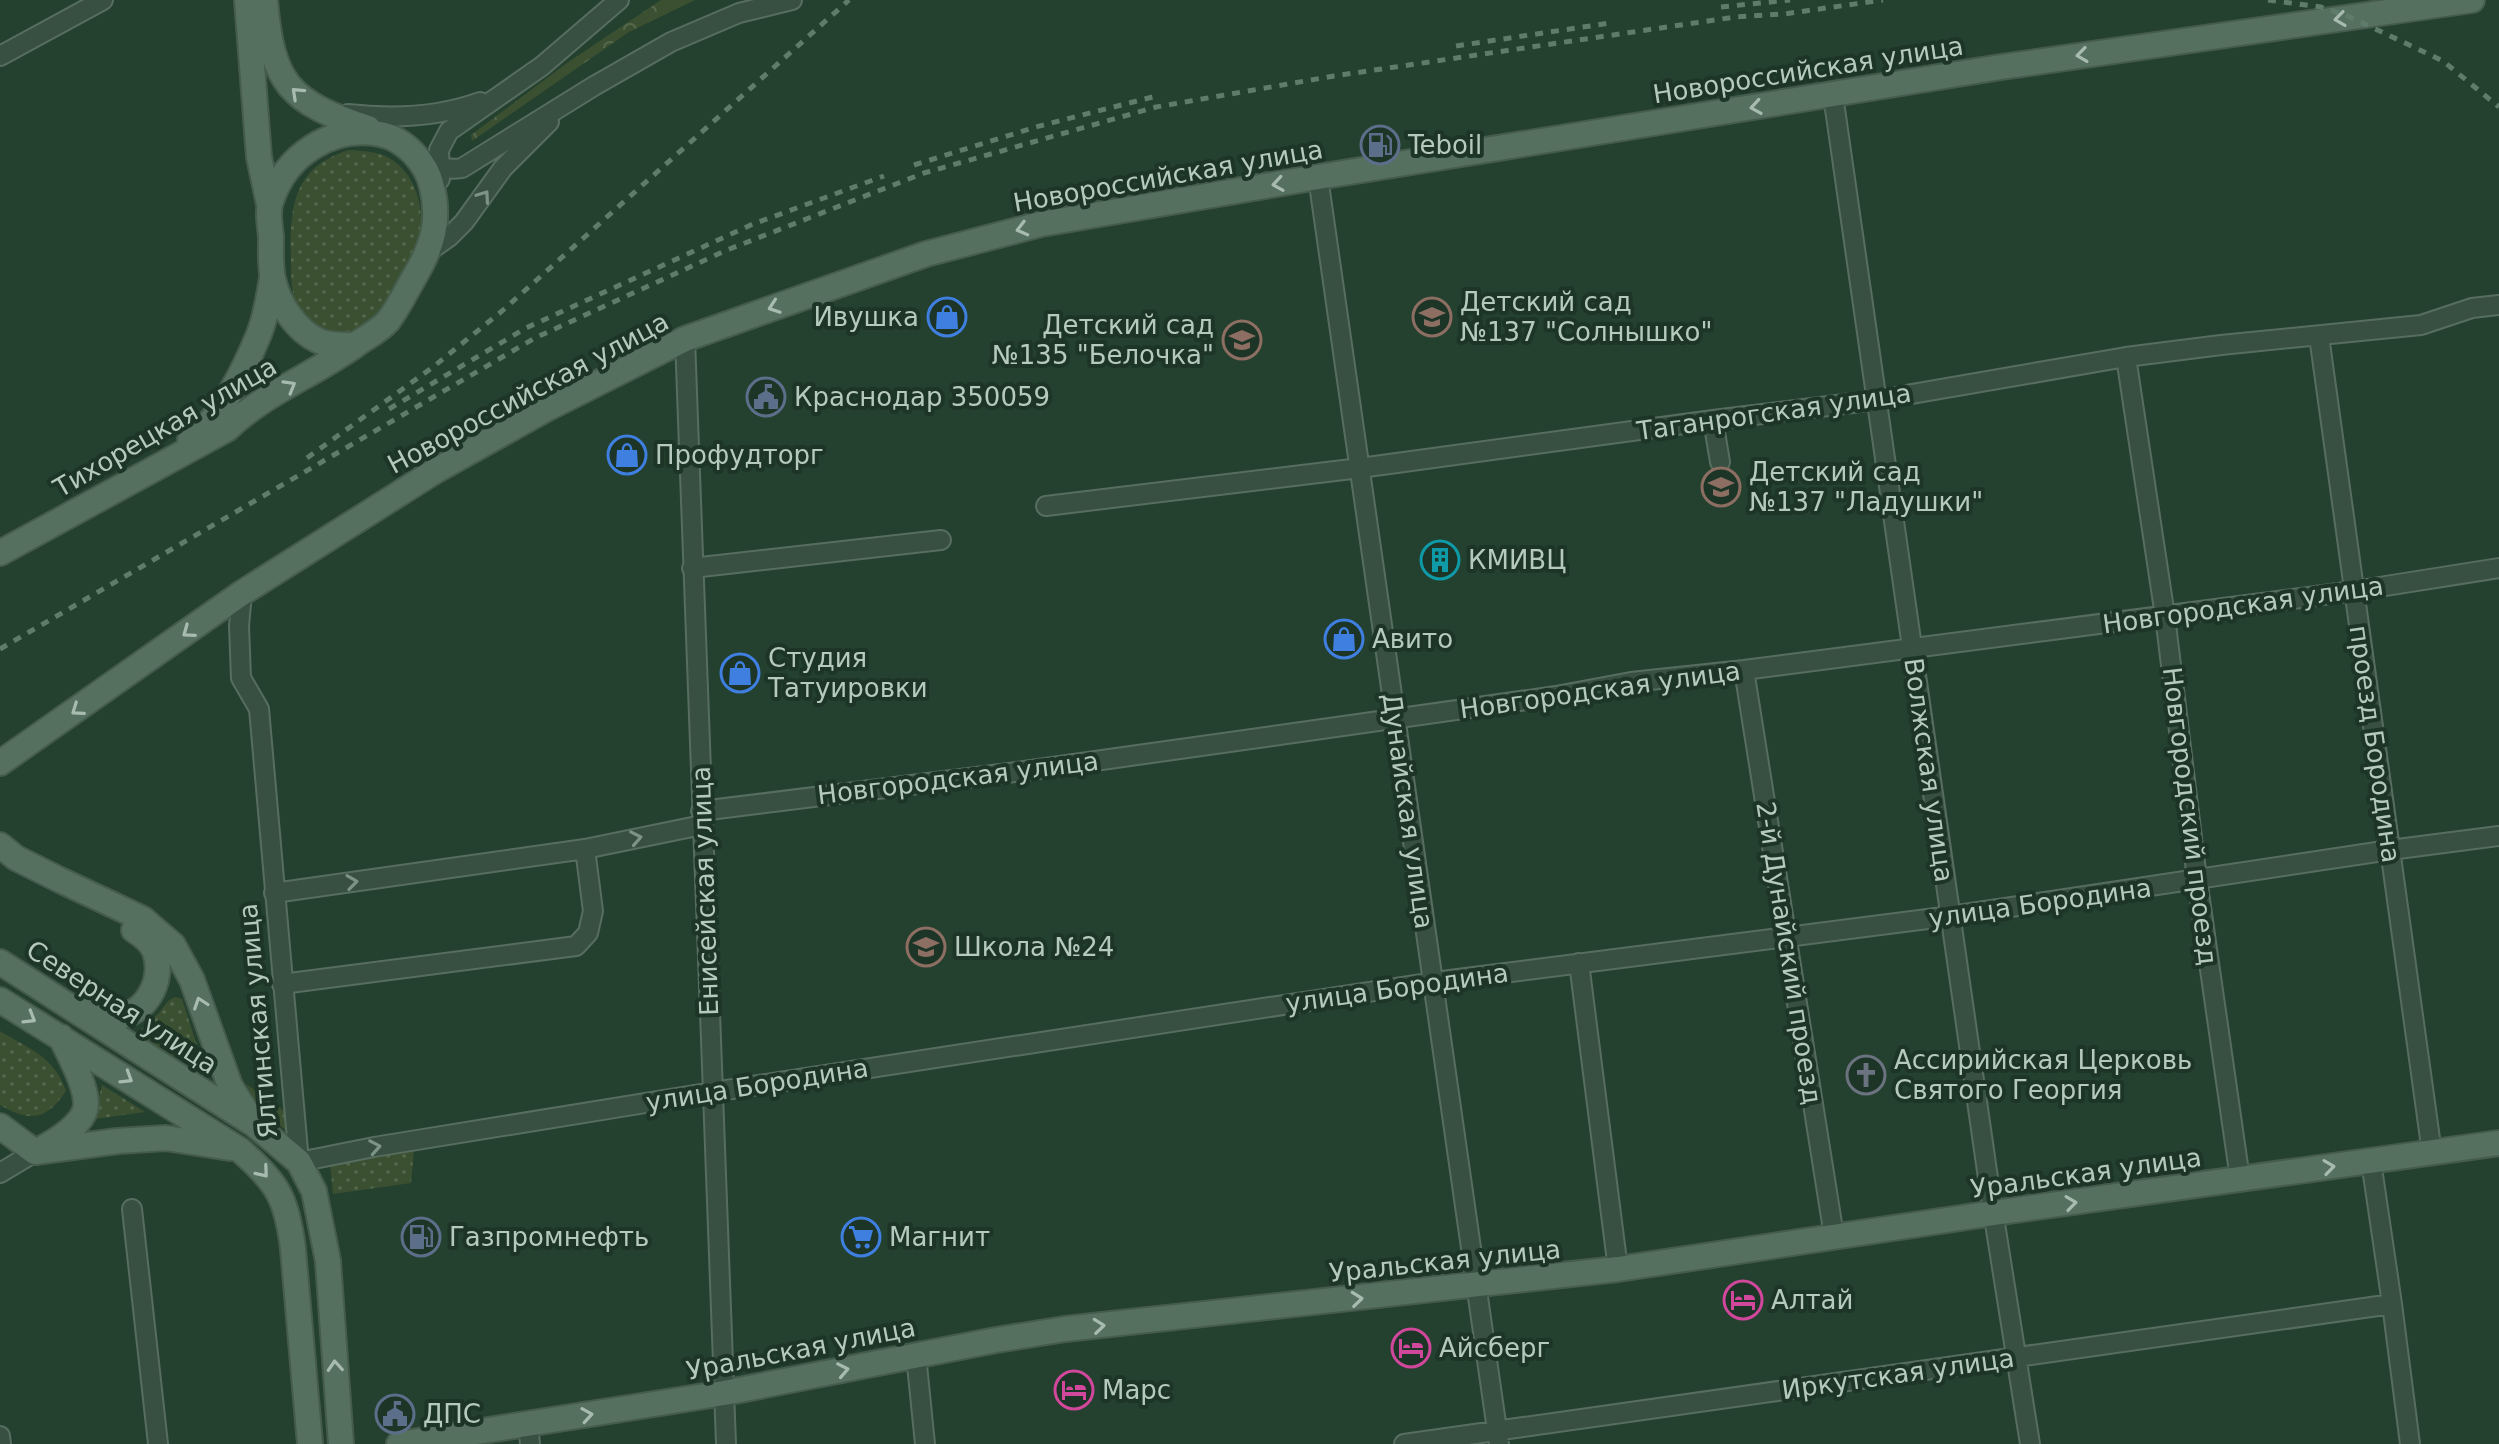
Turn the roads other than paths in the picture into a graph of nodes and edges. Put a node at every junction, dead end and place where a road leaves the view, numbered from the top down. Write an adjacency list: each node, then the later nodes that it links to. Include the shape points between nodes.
1 (103, 0): 7 (street)
2 (247, 0): 16 (main road, via 259,157)
3 (265, 0): 12 (main road, one-way to 3, via 300,98 277,66)
4 (619, 0): 9 (street)
5 (792, 0): 10 (street, via 709,24)
6 (2472, 0): 8 (main road, Новороссийская улица, one-way to 8)
7 (0, 56)
8 (1833, 95): 15 (main road, Новороссийская улица, one-way to 15); 24 (street, Волжская улица)
9 (498, 96): 11 (street); 14 (street, via 449,131)
10 (571, 100): 14 (street, via 472,163 450,170); 17 (street, one-way to 10, via 449,237 464,222 503,168)
11 (476, 104): 12 (street, via 410,116); 13 (street)
12 (325, 111): 13 (main road)
13 (392, 137): 14 (main road); 16 (main road, via 362,132 335,136 307,149 285,172)
14 (429, 163): 17 (main road, via 436,203)
15 (1318, 177): 21 (main road, Новороссийская улица, one-way to 21, via 1041,224 926,254); 27 (street, Дунайская улица)
16 (269, 204): 18 (main road)
17 (432, 241): 22 (main road, via 388,320)
18 (272, 278): 22 (main road, via 304,332 327,344); 30 (main road, Тихорецкая улица, via 253,348 234,386 197,435)
19 (2499, 305): 20 (street, Таганрогская улица, via 2421,325)
20 (2319, 336): 23 (street, Таганрогская улица); 34 (street, проезд Бородина)
21 (685, 339): 32 (street, Енисейская улица); 35 (main road, Новороссийская улица, via 435,471)
22 (355, 345): 31 (main road, Тихорецкая улица, one-way to 22, via 227,429 245,412)
23 (2126, 357): 24 (street, Таганрогская улица); 36 (street, Новгородский проезд)
24 (1877, 400): 25 (street, Таганрогская улица); 37 (street, Волжская улица)
25 (1713, 420): 26 (street); 27 (street, Таганрогская улица)
26 (1720, 462)
27 (1360, 468): 28 (street, Таганрогская улица); 39 (street, Дунайская улица)
28 (1046, 506)
29 (941, 540): 32 (street)
30 (0, 541)
31 (0, 553)
32 (692, 568): 42 (street, Енисейская улица)
33 (2499, 568): 34 (street, Новгородская улица)
34 (2354, 591): 36 (street, Новгородская улица); 46 (street, проезд Бородина)
35 (242, 593): 40 (main road, Новороссийская улица, one-way to 40); 50 (street, Ялтинская улица, via 241,678 259,709)
36 (2165, 616): 37 (street, Новгородская улица); 48 (street, Новгородский проезд)
37 (1911, 648): 38 (street, Новгородская улица); 51 (street, Волжская улица)
38 (1744, 670): 39 (street, Новгородская улица); 52 (street, 2-й Дунайский проезд)
39 (1394, 717): 42 (street, Новгородская улица); 55 (street, Дунайская улица)
40 (10, 756): 41 (main road)
41 (0, 774)
42 (702, 818): 45 (street, Новгородская улица, one-way to 42); 60 (street, Енисейская улица)
43 (0, 828): 47 (main road, Северная улица)
44 (2499, 836): 46 (street, улица Бородина)
45 (585, 849): 50 (street, Новгородская улица, one-way to 45); 56 (street, via 593,911 588,933 576,946)
46 (2390, 850): 48 (street, улица Бородина); 66 (street, проезд Бородина)
47 (5, 853): 49 (main road, Северная улица)
48 (2197, 879): 51 (street, улица Бородина); 70 (street, Новгородский проезд)
49 (60, 880): 58 (main road, via 144,936 155,951 158,979 148,1000 134,1012 113,1017); 61 (main road, Северная улица, one-way to 49, via 230,1086 192,980 173,945 143,919)
50 (274, 893): 56 (street, Ялтинская улица)
51 (1951, 916): 52 (street, улица Бородина); 72 (street, Волжская улица)
52 (1788, 937): 54 (street, улица Бородина); 73 (street, 2-й Дунайский проезд)
53 (0, 962): 58 (main road, Северная улица)
54 (1579, 963): 55 (street, улица Бородина); 74 (street)
55 (1434, 982): 60 (street, улица Бородина); 75 (street, Дунайская улица)
56 (282, 984): 68 (street, Ялтинская улица)
57 (0, 1000): 59 (main road, one-way to 59)
58 (67, 1004): 61 (main road, Северная улица)
59 (61, 1037): 64 (main road, one-way to 64); 65 (main road, via 86,1105 82,1117)
60 (713, 1092): 68 (street, улица Бородина, one-way to 60); 79 (street, Енисейская улица)
61 (255, 1125): 68 (main road, Северная улица)
62 (0, 1126): 65 (main road)
63 (2499, 1143): 66 (main road, Уральская улица)
64 (240, 1150): 65 (main road, via 166,1138); 80 (main road, one-way to 80, via 282,1198 289,1221)
65 (35, 1152): 69 (street)
66 (2432, 1153): 67 (main road, Уральская улица)
67 (2371, 1161): 70 (main road, Уральская улица, one-way to 67); 76 (street)
68 (299, 1162): 88 (main road, Ялтинская улица, one-way to 68, via 328,1261 314,1191)
69 (0, 1173)
70 (2240, 1179): 72 (main road, Уральская улица, one-way to 70)
71 (132, 1209): 85 (street)
72 (1994, 1213): 73 (main road, Уральская улица); 78 (street, Волжская улица)
73 (1834, 1236): 74 (main road, Уральская улица)
74 (1618, 1269): 75 (main road, Уральская улица)
75 (1476, 1286): 77 (main road, Уральская улица, one-way to 75, via 1065,1329); 83 (street, Дунайская улица)
76 (2392, 1304): 78 (street, Иркутская улица); 94 (street)
77 (916, 1355): 79 (main road, Уральская улица, one-way to 77); 91 (street)
78 (2017, 1358): 83 (street, Иркутская улица); 93 (street, Волжская улица)
79 (724, 1393): 81 (main road, Уральская улица, one-way to 79); 90 (street, Енисейская улица)
80 (307, 1419): 86 (main road); 87 (main road)
81 (529, 1434): 89 (main road, Уральская улица)
82 (0, 1436): 84 (street)
83 (1498, 1437): 92 (street, Иркутская улица)
84 (1, 1444)
85 (158, 1444)
86 (310, 1444)
87 (323, 1444)
88 (341, 1444)
89 (399, 1444)
90 (726, 1444)
91 (925, 1444)
92 (1404, 1444)
93 (2030, 1444)
94 (2409, 1444)

